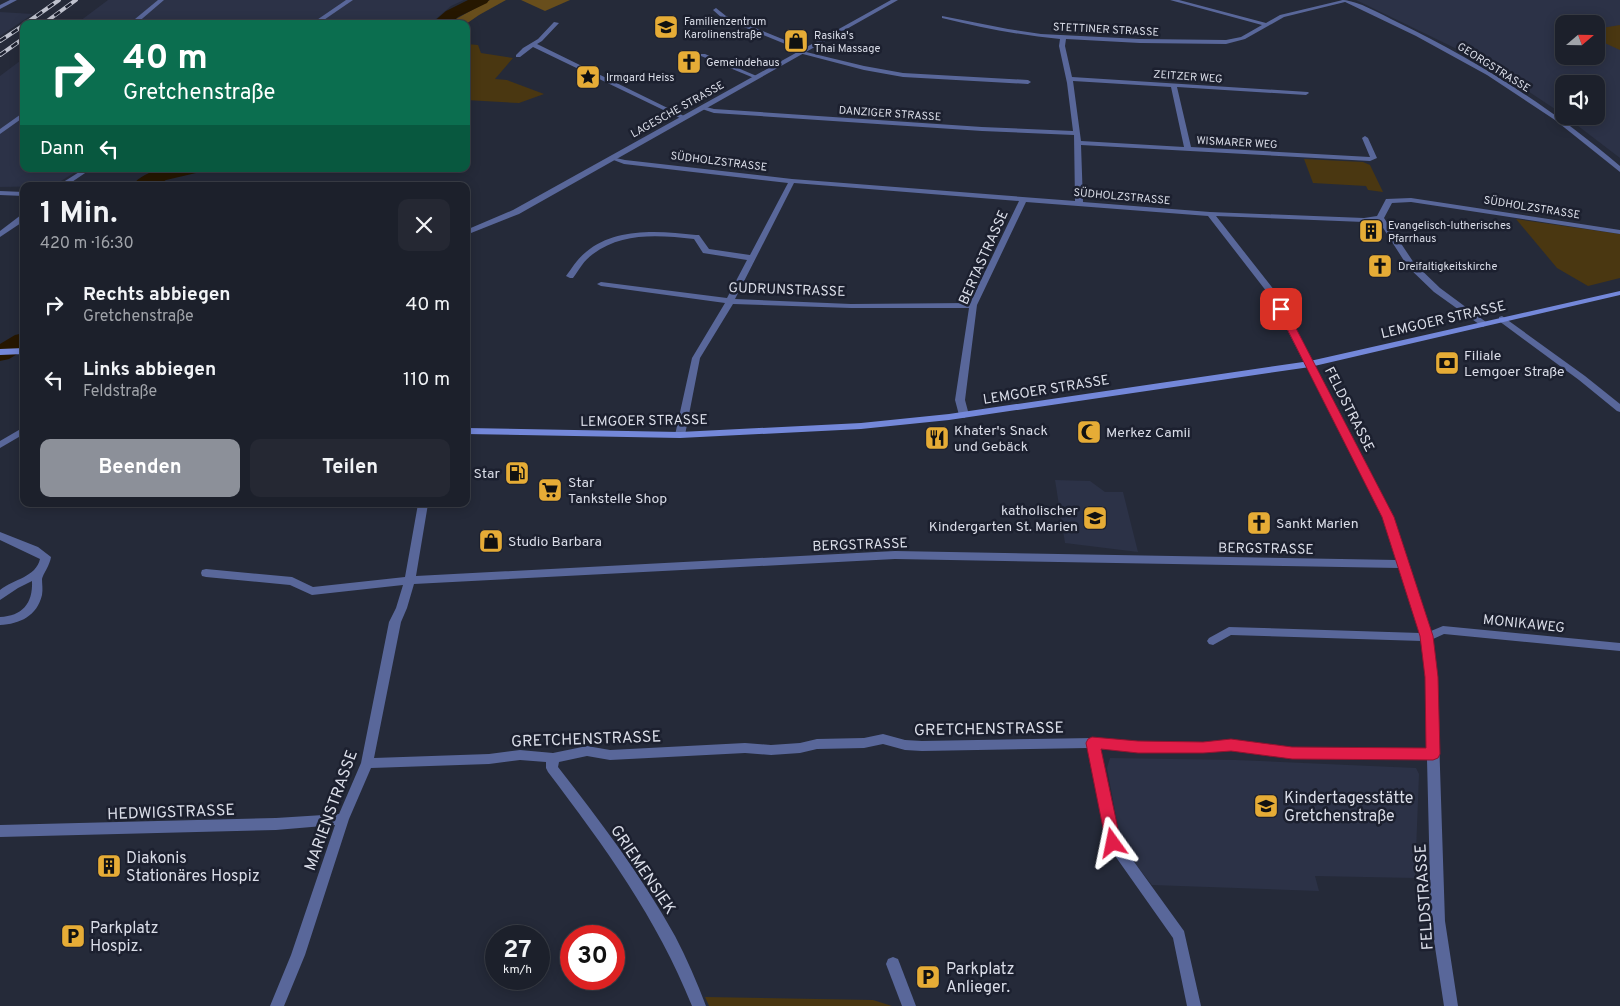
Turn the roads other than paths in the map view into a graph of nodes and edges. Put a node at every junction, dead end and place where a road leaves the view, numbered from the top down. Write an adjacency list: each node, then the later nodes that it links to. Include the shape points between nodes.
1 (14, 0): 7 (street)
2 (161, 0): 10 (street)
3 (350, 0): 11 (street)
4 (895, 0): 16 (street, LAGESCHE STRASSE)
5 (1172, 0): 13 (street)
6 (1345, 0): 13 (street, STETTINER STRASSE, via 1282,16); 33 (street, GEORGSTRASSE, via 1482,69 1548,114)
7 (0, 7)
8 (716, 10): 16 (street, via 724,17)
9 (944, 17): 14 (street, STETTINER STRASSE, via 994,30)
10 (137, 20)
11 (320, 20)
12 (556, 22): 15 (street)
13 (1265, 24): 14 (street, STETTINER STRASSE, via 1243,38 1226,42)
14 (1063, 38): 20 (street)
15 (534, 45): 18 (street); 26 (street)
16 (803, 51): 19 (street, LAGESCHE STRASSE); 21 (street, via 897,74 990,84)
17 (703, 55): 19 (street)
18 (518, 56)
19 (756, 77): 24 (street, LAGESCHE STRASSE)
20 (1069, 79): 22 (street, ZEITZER WEG); 28 (street)
21 (1028, 82)
22 (1174, 86): 23 (street, ZEITZER WEG); 31 (street)
23 (1306, 93)
24 (702, 108): 26 (street, LAGESCHE STRASSE); 28 (street, DANZIGER STRASSE, via 888,124)
25 (20, 117): 27 (street)
26 (684, 118): 32 (street, LAGESCHE STRASSE)
27 (0, 132)
28 (1077, 132): 30 (street)
29 (1365, 138): 31 (street, WISMARER WEG, via 1374,158)
30 (1077, 143): 31 (street, WISMARER WEG); 40 (street)
31 (1188, 150)
32 (612, 158): 35 (street, SÜDHOLZSTRASSE); 44 (street, LAGESCHE STRASSE, via 516,212)
33 (1620, 170)
34 (83, 172): 36 (street)
35 (792, 181): 39 (street, SÜDHOLZSTRASSE); 47 (street)
36 (67, 182)
37 (0, 193): 38 (street)
38 (20, 194)
39 (1024, 199): 40 (street, SÜDHOLZSTRASSE); 52 (street, BERTASTRASSE)
40 (1079, 203): 41 (street, SÜDHOLZSTRASSE)
41 (1210, 214): 42 (street, SÜDHOLZSTRASSE); 57 (street, FELDSTRASSE, via 1274,295)
42 (1380, 218): 45 (street, SÜDHOLZSTRASSE, via 1389,201 1411,200); 54 (street, via 1411,265)
43 (20, 220): 46 (street)
44 (470, 231)
45 (1620, 232)
46 (0, 235)
47 (752, 258): 48 (street, via 706,251 696,237 636,233 612,240 589,252); 51 (street)
48 (570, 276)
49 (601, 284): 51 (street, GUDRUNSTRASSE)
50 (1620, 293): 53 (main road, LEMGOER STRASSE)
51 (730, 301): 52 (street, GUDRUNSTRASSE, via 851,306); 62 (street, via 696,358)
52 (973, 305): 59 (street, BERTASTRASSE, via 960,400)
53 (1502, 320): 54 (main road, LEMGOER STRASSE); 58 (street)
54 (1484, 324): 57 (main road, LEMGOER STRASSE)
55 (19, 351): 56 (main road)
56 (0, 352)
57 (1310, 364): 59 (main road, LEMGOER STRASSE); 66 (street, FELDSTRASSE, via 1388,517)
58 (1620, 409)
59 (964, 415): 62 (main road, LEMGOER STRASSE, via 861,426)
60 (470, 431): 62 (main road, LEMGOER STRASSE)
61 (20, 432): 63 (street)
62 (680, 435)
63 (0, 445)
64 (422, 507): 69 (street, MARIENSTRASSE)
65 (0, 536): 68 (street, via 46,557 45,566)
66 (1402, 564): 69 (street, BERGSTRASSE, via 895,555); 72 (street, FELDSTRASSE)
67 (206, 573): 69 (street, BERGSTRASSE, via 292,581 312,592)
68 (37, 577): 70 (street, via 9,587); 71 (street, via 37,596 27,613 14,620)
69 (410, 580): 78 (street, MARIENSTRASSE, via 395,622)
70 (0, 596)
71 (0, 621)
72 (1427, 636): 73 (street, via 1229,631); 74 (street, MONIKAWEG, via 1444,630); 76 (street, FELDSTRASSE)
73 (1213, 640)
74 (1620, 647)
75 (1092, 743): 76 (street, GRETCHENSTRASSE, via 1203,748 1231,745 1292,753); 77 (street, GRETCHENSTRASSE, via 922,746 883,739 771,750 745,748 610,755 587,751); 85 (street, via 1113,843 1179,936)
76 (1433, 754): 86 (street, FELDSTRASSE, via 1438,921)
77 (554, 758): 78 (street, GRETCHENSTRASSE, via 520,755); 83 (street, GRIEMENSIEK, via 552,768 661,924)
78 (367, 763): 79 (street, MARIENSTRASSE)
79 (343, 819): 80 (street, HEDWIGSTRASSE, via 276,824); 82 (street, MARIENSTRASSE, via 298,955)
80 (0, 831)
81 (893, 964): 84 (street)
82 (277, 1006)
83 (699, 1006)
84 (909, 1006)
85 (1194, 1006)
86 (1451, 1006)

